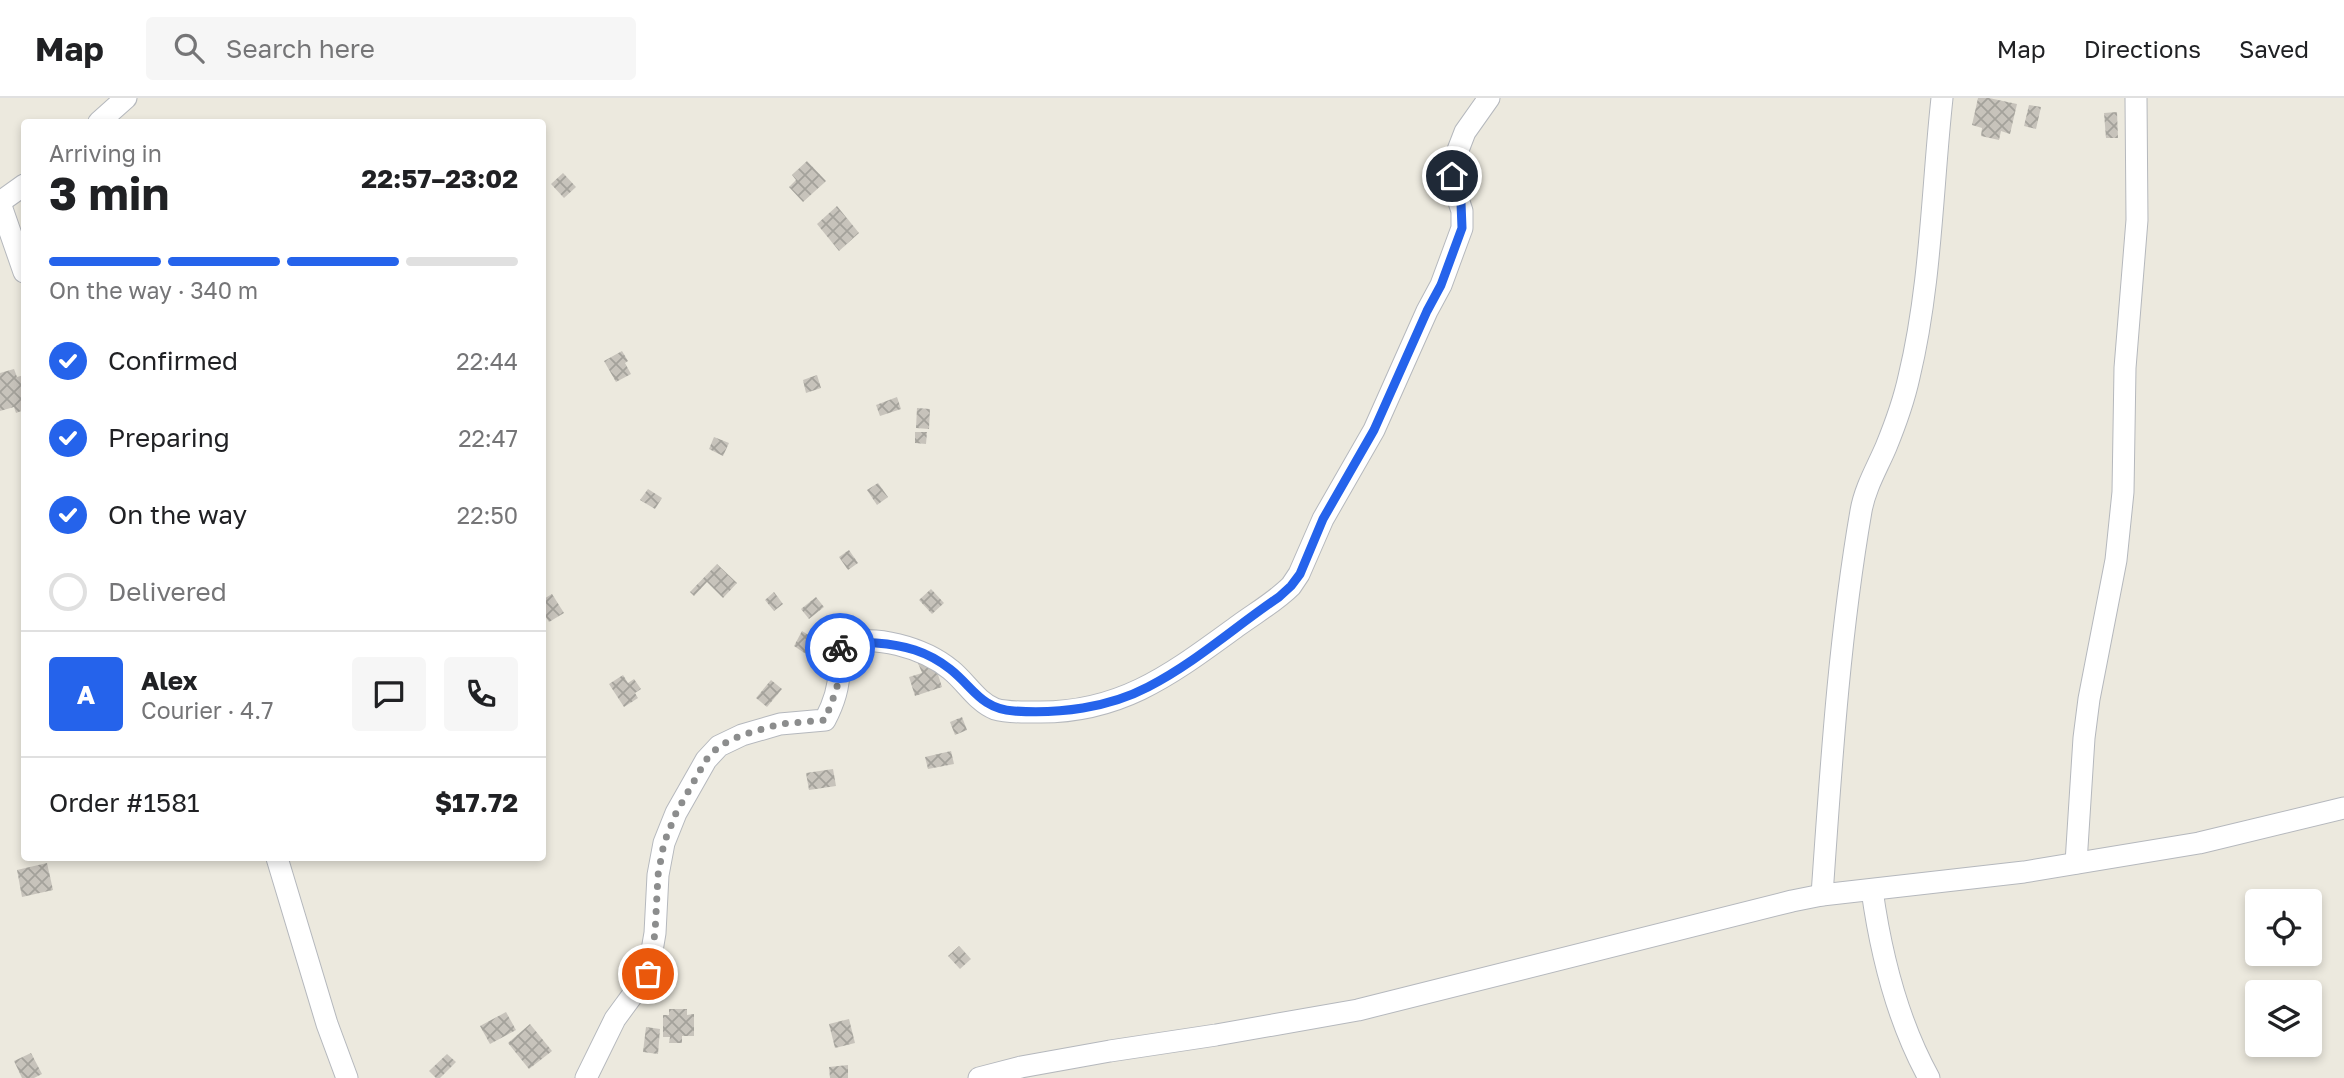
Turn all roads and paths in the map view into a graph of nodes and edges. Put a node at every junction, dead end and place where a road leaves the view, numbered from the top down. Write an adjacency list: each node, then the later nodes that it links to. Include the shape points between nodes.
1 (126, 98): 5 (street)
2 (1489, 98): 15 (street, via 1465,132 1453,163 1462,228 1441,285 1374,430 1291,586 1148,687 1078,709 996,709 951,670 915,649 870,642 842,646 835,697 825,720 780,724 727,741 713,751 691,784 661,854 649,969 615,1019)
3 (1942, 98): 13 (street, via 1920,322 1909,378 1862,507 1854,557)
4 (2136, 98): 11 (street, via 2137,220 2125,368 2122,504 2084,738)
5 (102, 119)
6 (21, 187): 7 (street)
7 (0, 203): 8 (street)
8 (21, 263)
9 (2344, 808): 11 (street, via 2199,843)
10 (278, 861): 14 (street)
11 (2076, 863): 12 (street)
12 (1872, 890): 13 (street); 17 (street, via 1894,994)
13 (1822, 895): 16 (street, via 1358,1010 1097,1053)
14 (347, 1078)
15 (586, 1078)
16 (979, 1078)
17 (1929, 1078)

